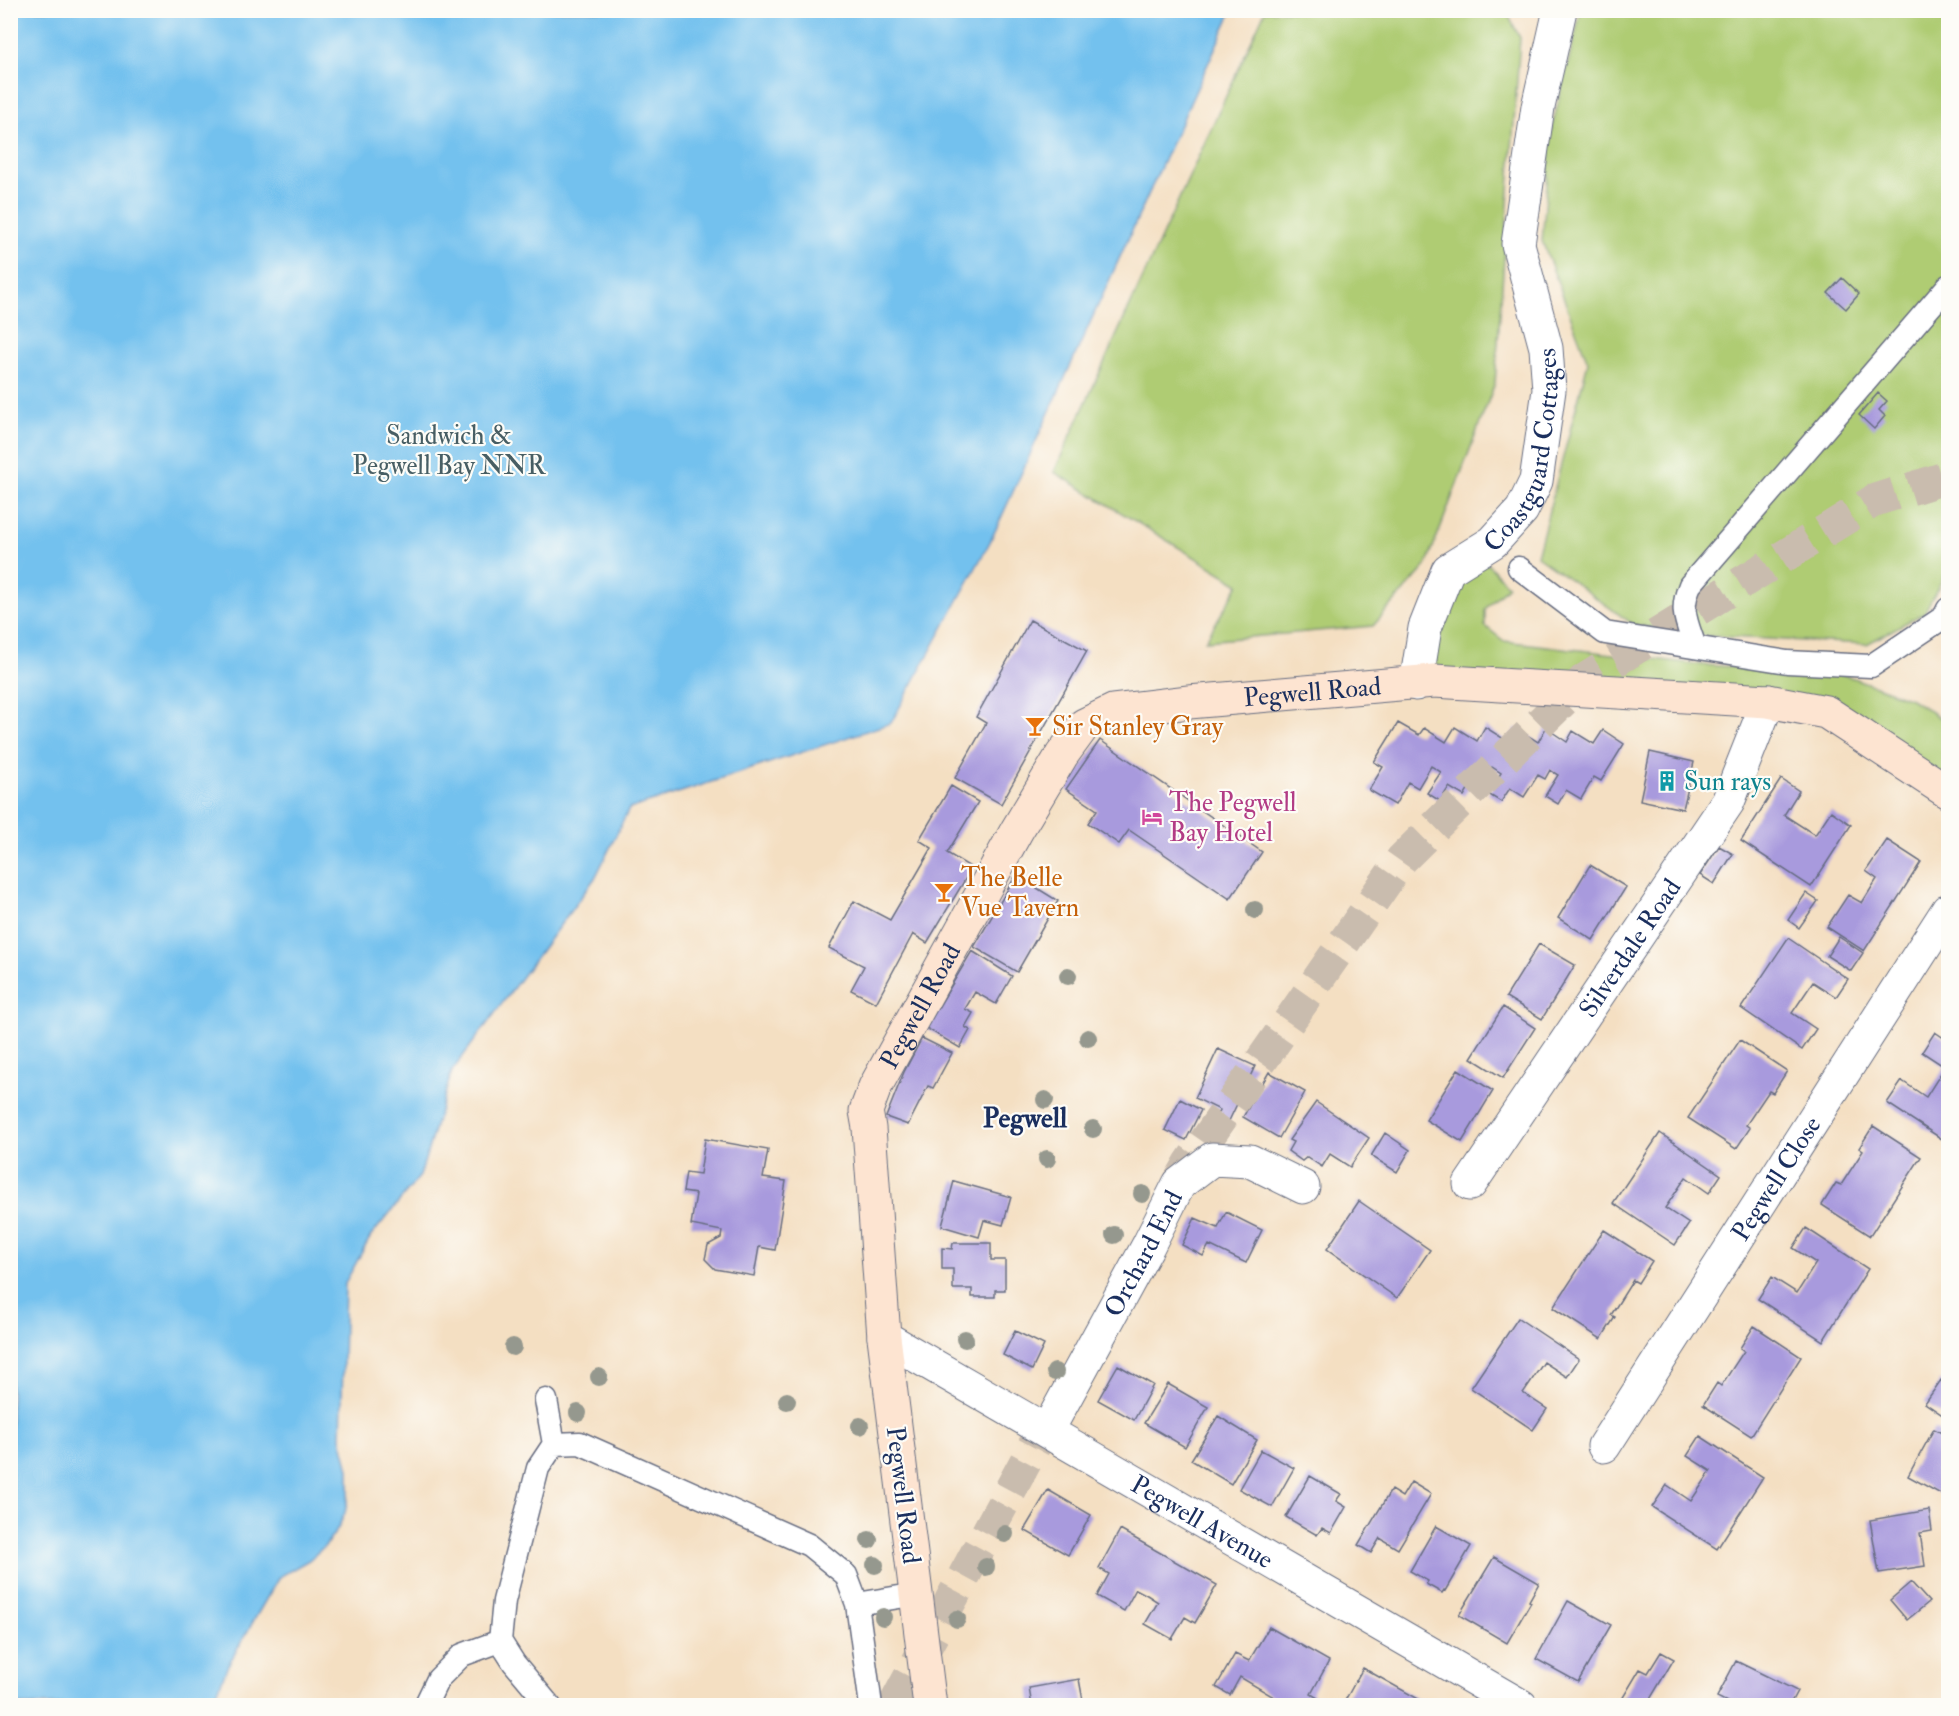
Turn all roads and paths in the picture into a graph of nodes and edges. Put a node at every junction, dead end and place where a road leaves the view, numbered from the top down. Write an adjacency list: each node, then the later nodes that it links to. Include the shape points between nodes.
1 (1560, 10): 6 (street, Coastguard Cottages, via 1538,107 1518,244 1546,348 1549,390 1536,481 1522,510 1493,542 1448,570 1425,628)
2 (1948, 286): 5 (lane, via 1690,585 1683,600)
3 (1520, 568): 5 (lane, via 1605,633)
4 (1948, 609): 5 (lane, via 1944,617 1871,666 1787,662)
5 (1695, 647)
6 (1416, 684): 7 (street, Pegwell Road, via 1434,681); 12 (street, Pegwell Road, via 1124,709 1084,725 1017,830 875,1087 866,1111)
7 (1768, 701): 8 (street, Pegwell Road, via 1826,712); 10 (street, Silverdale Road, via 1728,802)
8 (1948, 792)
9 (1948, 910): 16 (street, Pegwell Close)
10 (1470, 1184)
11 (1294, 1191): 14 (street, Orchard End, via 1250,1161 1212,1159 1179,1184)
12 (884, 1337): 14 (street, Pegwell Avenue); 17 (street, Pegwell Road)
13 (546, 1400): 15 (lane)
14 (1047, 1431): 24 (street, Pegwell Avenue)
15 (554, 1444): 18 (lane, via 580,1443 809,1545 846,1575); 19 (lane, via 538,1468 504,1601)
16 (1604, 1446)
17 (917, 1594): 18 (lane); 23 (street, Pegwell Road)
18 (857, 1604): 22 (lane)
19 (500, 1641): 20 (lane, via 462,1655 438,1679); 21 (lane)
20 (425, 1706)
21 (550, 1706)
22 (871, 1706)
23 (930, 1706)
24 (1521, 1706)

